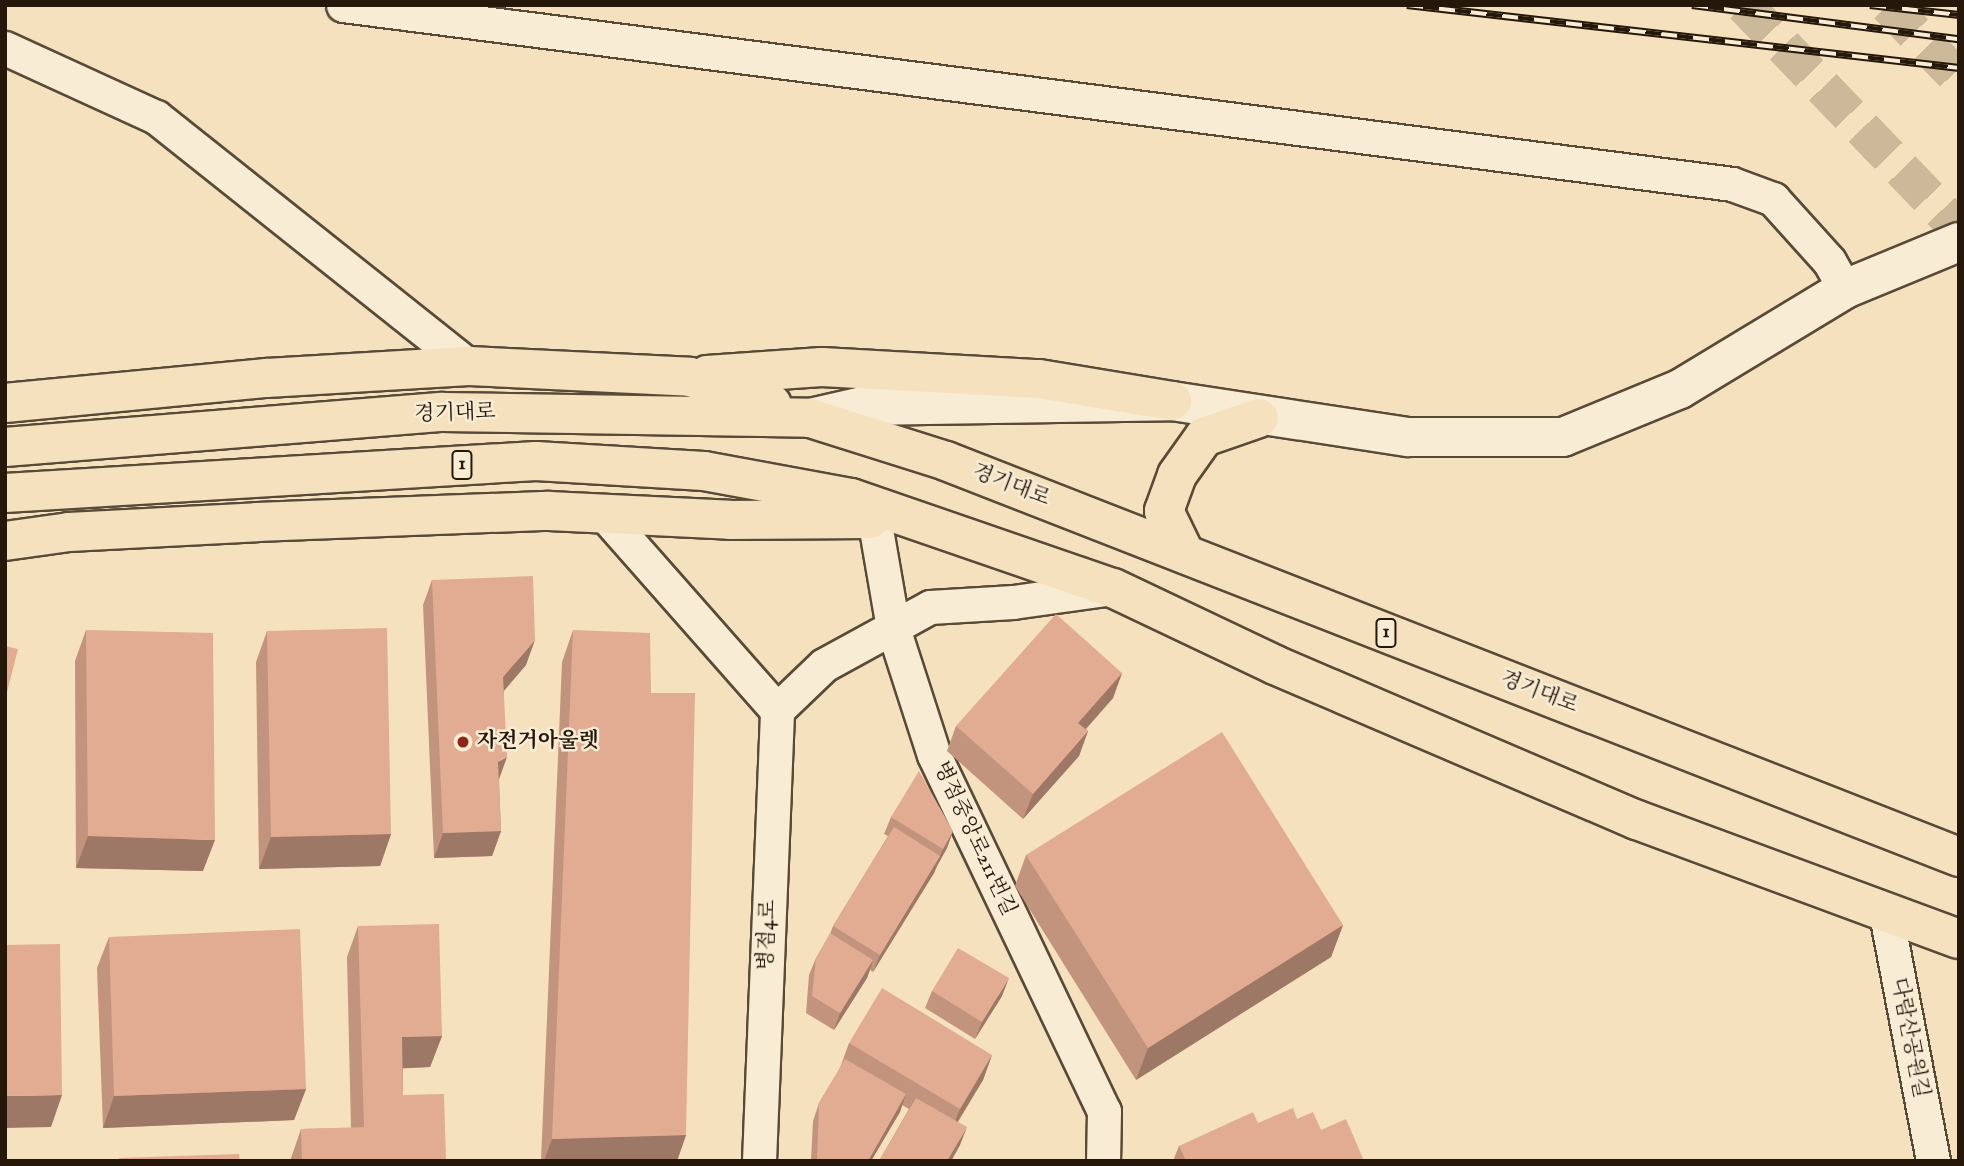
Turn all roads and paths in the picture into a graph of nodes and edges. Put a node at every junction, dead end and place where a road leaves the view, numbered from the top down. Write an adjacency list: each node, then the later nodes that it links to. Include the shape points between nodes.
1 (343, 5): 4 (street, via 1732,184 1773,199 1829,261)
2 (5, 48): 5 (street, via 156,117)
3 (1959, 242): 4 (street)
4 (1845, 289): 10 (street, via 1680,389 1563,437 1408,438)
5 (469, 366): 6 (main road); 8 (main road, via 267,378)
6 (690, 377): 7 (main road, via 822,367 1039,379); 9 (main road)
7 (1171, 401): 9 (street, via 863,407); 10 (street)
8 (5, 403)
9 (810, 418): 11 (main road, 경기대로 / 1, via 443,412); 16 (main road, 경기대로 / 1, via 946,461)
10 (1259, 418): 16 (main road, via 1203,437 1177,475 1164,512)
11 (5, 447)
12 (5, 493): 13 (main road, 1, via 536,461 704,471)
13 (874, 512): 14 (main road, via 730,520); 17 (main road, via 913,519); 18 (street, 병점중앙로211번길)
14 (604, 514): 15 (main road, via 549,511 257,522 69,532); 19 (street)
15 (5, 541)
16 (1185, 554): 20 (main road, 경기대로 / 1)
17 (1113, 588): 18 (street, via 1013,603 930,607); 21 (main road, via 1275,665 1624,814)
18 (893, 628): 19 (street, via 824,666); 24 (street, 병점중앙로211번길, via 934,755 1104,1111)
19 (776, 710): 23 (street, 병점4로)
20 (1959, 857)
21 (1886, 915): 22 (main road); 25 (street, 다람산공원길)
22 (1959, 939)
23 (759, 1161)
24 (1102, 1161)
25 (1933, 1161)

